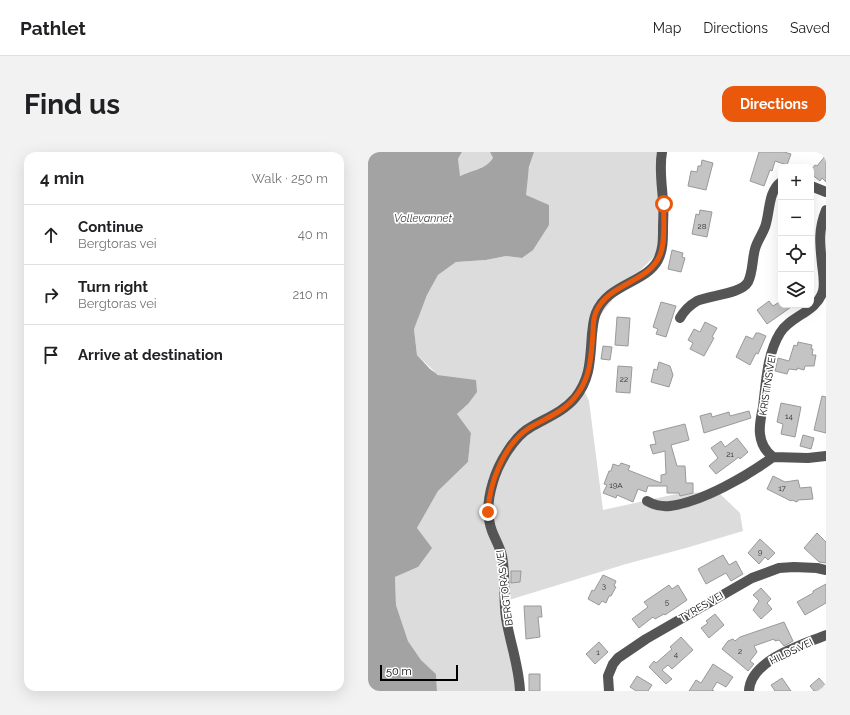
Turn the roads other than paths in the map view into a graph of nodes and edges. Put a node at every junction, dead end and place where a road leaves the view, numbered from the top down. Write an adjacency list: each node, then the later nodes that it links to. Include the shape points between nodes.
1 (662, 152): 12 (street, BERGTORAS VEI, via 663,239 658,260 652,269 615,291 599,306 594,321 590,365 584,386 565,408 518,437 504,458 493,482 488,512 491,529 502,558 506,619)
2 (778, 185): 6 (street, via 771,197 767,220 745,286 698,301 688,307)
3 (814, 187): 4 (street)
4 (826, 192)
5 (826, 210): 8 (street, KRISTINS VEI, via 820,228 823,290 813,308 781,332 771,353 760,433 765,449)
6 (680, 318)
7 (826, 456): 8 (street)
8 (773, 457): 9 (street, via 731,484 699,498 670,506 660,506)
9 (647, 501)
10 (826, 570): 13 (street, TYRES VEI, via 779,568 752,578 618,658 608,676)
11 (826, 635): 14 (street, HILDS VEI, via 767,662 752,677)
12 (520, 691)
13 (609, 691)
14 (749, 691)

